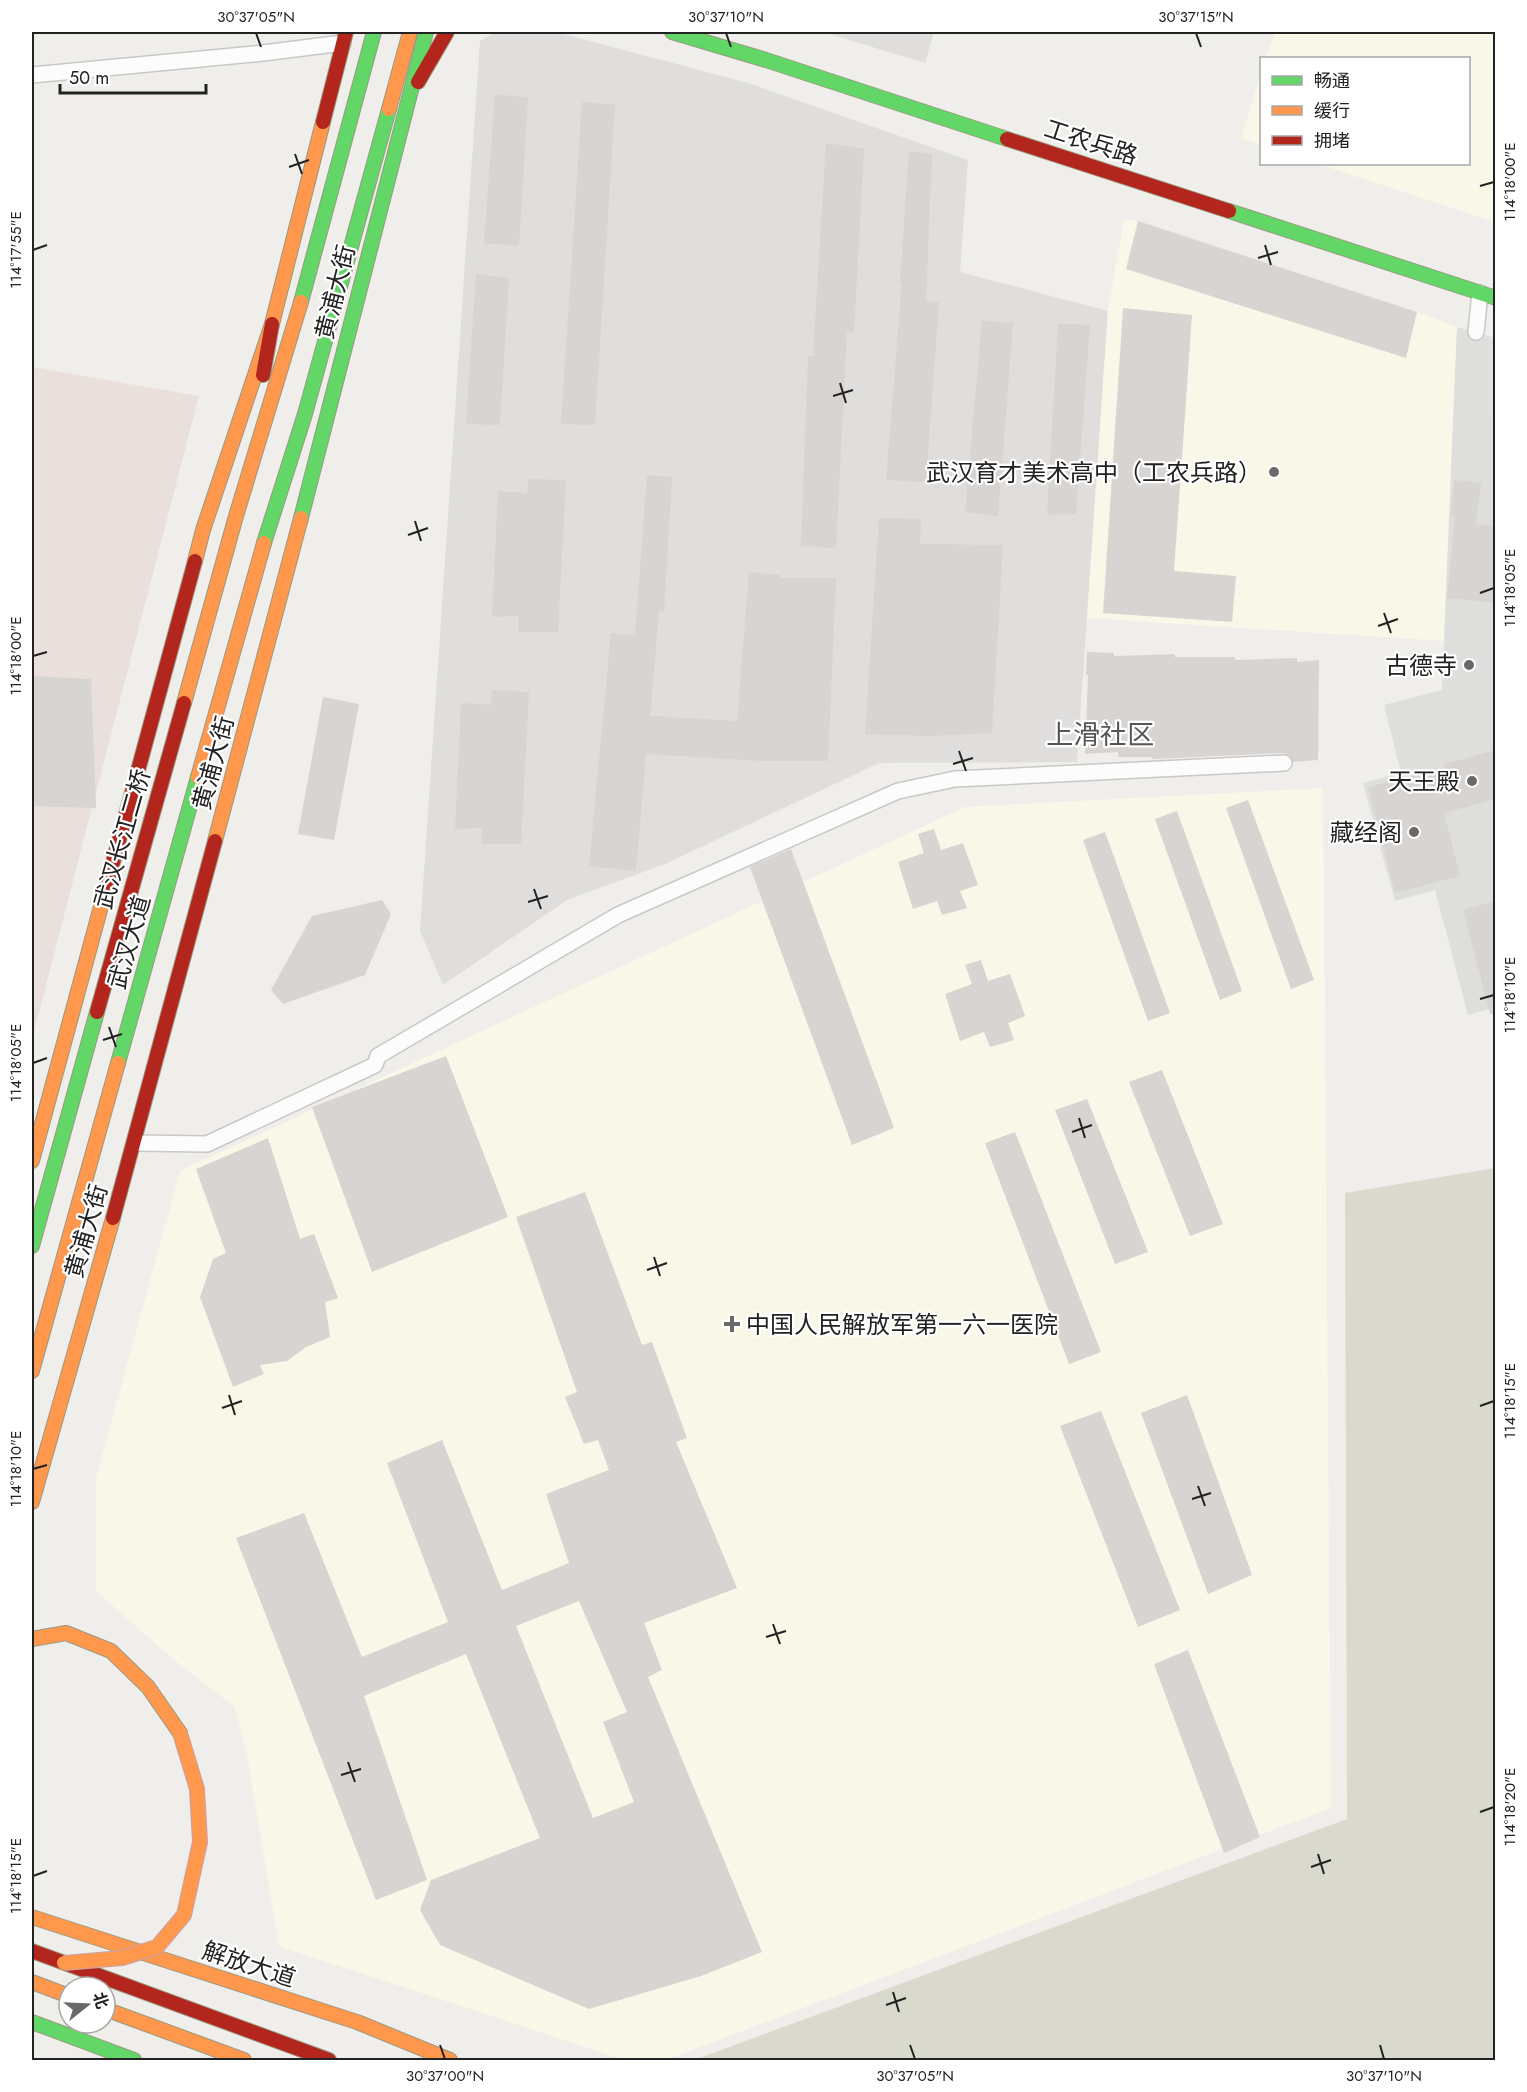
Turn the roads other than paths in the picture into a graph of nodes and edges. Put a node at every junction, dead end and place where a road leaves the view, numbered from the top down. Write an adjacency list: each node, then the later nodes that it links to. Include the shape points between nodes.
1 (375, 32): 17 (main road, via 293,330)
2 (410, 32): 16 (main road)
3 (426, 32): 9 (main road, 黄浦大街)
4 (447, 32): 9 (main road)
5 (672, 32): 11 (main road, 工农兵路)
6 (712, 32): 10 (main road, 工农兵路)
7 (345, 37): 8 (street, via 263,53); 13 (main road)
8 (32, 75)
9 (407, 100): 15 (main road, 黄浦大街)
10 (1496, 286)
11 (1480, 293): 12 (main road, 工农兵路); 14 (street)
12 (1496, 298)
13 (272, 324): 17 (main road); 20 (main road, via 203,530)
14 (1476, 332)
15 (342, 356): 16 (main road); 19 (main road, 黄浦大街)
16 (305, 414): 22 (main road, 武汉大道, via 269,525)
17 (236, 516): 21 (main road, 武汉长江二桥)
18 (1284, 763): 19 (street, via 955,778 898,791 618,915 378,1056 375,1065 207,1144)
19 (135, 1143): 23 (main road, 黄浦大街)
20 (32, 1161)
21 (32, 1246)
22 (32, 1371)
23 (32, 1502)
24 (32, 1639): 27 (main road, bridge, via 66,1633 111,1651 148,1687 180,1733 197,1790 200,1842 184,1915 157,1947 122,1958)
25 (32, 1917): 35 (main road, 解放大道, via 357,2022)
26 (32, 1951): 27 (main road)
27 (64, 1963): 34 (main road)
28 (32, 1982): 29 (main road)
29 (57, 1991)
30 (117, 2013): 33 (main road)
31 (32, 2022): 32 (main road)
32 (134, 2061)
33 (244, 2061)
34 (329, 2061)
35 (450, 2061)

